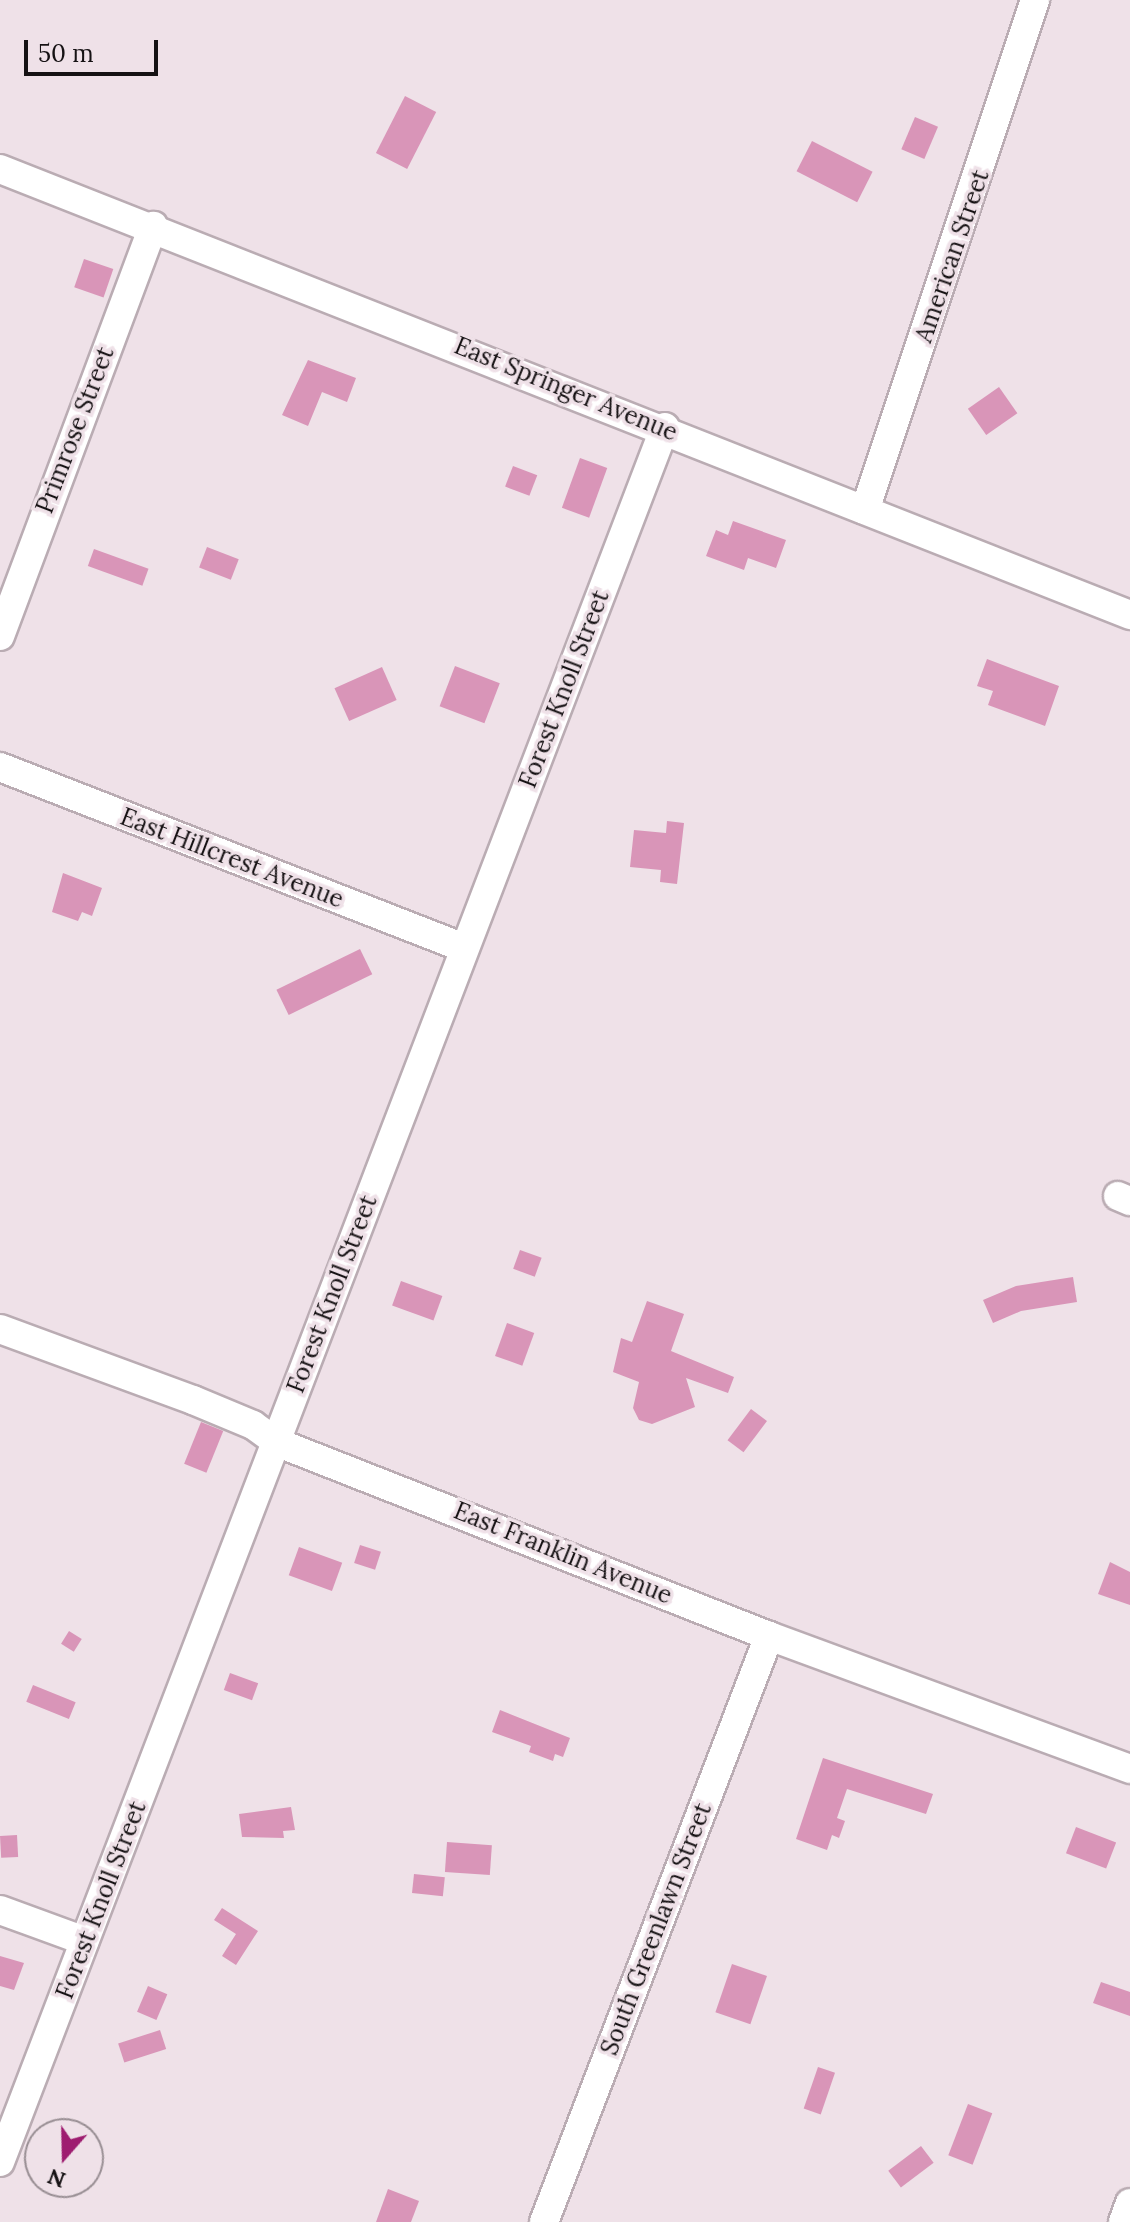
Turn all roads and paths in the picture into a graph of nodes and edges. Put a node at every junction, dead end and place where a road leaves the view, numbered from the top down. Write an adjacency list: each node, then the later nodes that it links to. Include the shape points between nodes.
1 (1035, 0): 5 (street, American Street)
2 (0, 169): 3 (street, East Springer Avenue)
3 (153, 226): 4 (street, East Springer Avenue); 7 (street, Primrose Street)
4 (665, 427): 5 (street, East Springer Avenue); 9 (street, Forest Knoll Street)
5 (865, 510): 6 (street, East Springer Avenue)
6 (1130, 615)
7 (0, 636)
8 (0, 767): 9 (street, East Hillcrest Avenue)
9 (464, 948): 11 (street, Forest Knoll Street)
10 (0, 1329): 11 (street, East Franklin Avenue, via 193,1400 253,1425)
11 (276, 1442): 12 (street, East Franklin Avenue); 15 (street, Forest Knoll Street)
12 (769, 1636): 13 (street, East Franklin Avenue); 18 (street, South Greenlawn Street)
13 (1130, 1769)
14 (0, 1910): 15 (street)
15 (85, 1941): 16 (street, Forest Knoll Street)
16 (0, 2162)
17 (1130, 2203): 19 (street)
18 (544, 2222)
19 (1123, 2222)

